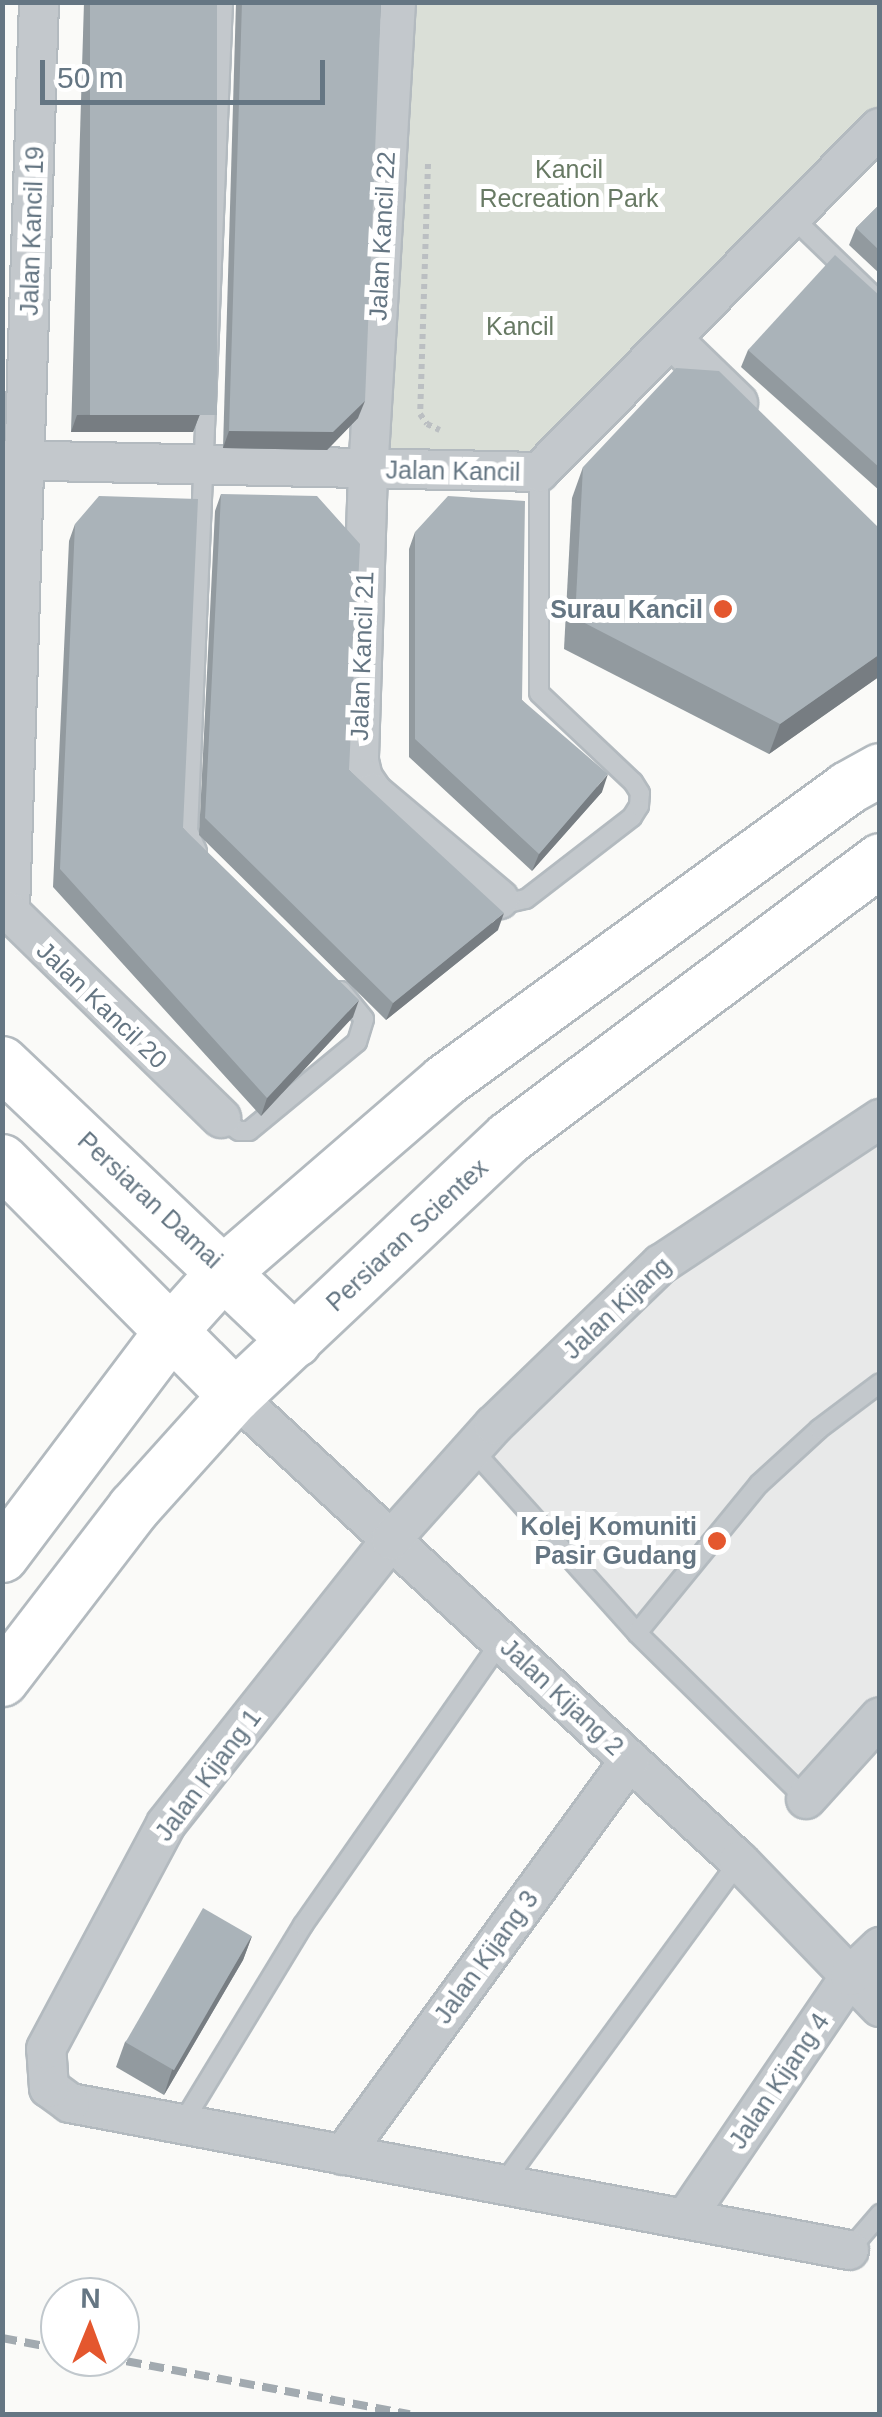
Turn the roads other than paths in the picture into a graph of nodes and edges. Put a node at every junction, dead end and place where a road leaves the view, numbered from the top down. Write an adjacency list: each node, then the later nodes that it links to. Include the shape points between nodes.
1 (39, 2): 9 (street, Jalan Kancil 19)
2 (223, 2): 10 (lane)
3 (396, 2): 11 (street, Jalan Kancil 22)
4 (880, 128): 5 (street, Jalan Kancil)
5 (792, 217): 6 (lane); 7 (street, Jalan Kancil)
6 (880, 302)
7 (672, 339): 8 (street); 12 (street, Jalan Kancil)
8 (768, 434)
9 (14, 460): 10 (street, Jalan Kancil); 19 (street, Jalan Kancil 20, via 10,912)
10 (202, 466): 11 (street, Jalan Kancil); 15 (lane, via 188,831)
11 (368, 470): 12 (street, Jalan Kancil); 16 (street, Jalan Kancil 21, via 363,778)
12 (539, 472): 16 (lane, via 539,694 634,782 639,806 526,898)
13 (880, 770): 22 (main road, via 445,1080)
14 (880, 860): 24 (main road, Persiaran Scientex, via 509,1138)
15 (208, 862)
16 (500, 900)
17 (331, 982): 19 (lane, via 364,1019 357,1042 250,1131)
18 (2, 1063): 22 (main road, Persiaran Damai)
19 (220, 1118)
20 (880, 1119): 27 (street, Jalan Kijang, via 661,1264)
21 (2, 1160): 23 (main road)
22 (226, 1271): 23 (main road); 24 (main road, Persiaran Damai)
23 (172, 1330): 26 (main road); 29 (main road)
24 (294, 1341): 26 (main road, Persiaran Scientex)
25 (880, 1383): 30 (lane, via 759,1484)
26 (235, 1396): 28 (street, Jalan Kijang 2); 32 (main road, Persiaran Scientex, via 134,1508)
27 (472, 1450): 28 (street, Jalan Kijang); 30 (lane)
28 (391, 1540): 31 (street, Jalan Kijang 2); 40 (street, Jalan Kijang 1, via 166,1824 46,2049 49,2088 70,2103)
29 (2, 1556)
30 (637, 1632): 35 (lane)
31 (501, 1642): 34 (street, Jalan Kijang 2); 40 (lane, via 304,1925)
32 (2, 1680)
33 (880, 1717): 35 (street)
34 (630, 1760): 36 (street, Jalan Kijang 2); 41 (street, Jalan Kijang 3)
35 (806, 1798)
36 (740, 1861): 38 (street, Jalan Kijang 2); 42 (lane)
37 (880, 1947): 38 (street, Jalan Kijang 4)
38 (850, 1976): 39 (street, Jalan Kijang 2); 44 (street, Jalan Kijang 4)
39 (880, 2007)
40 (182, 2125): 41 (street)
41 (342, 2154): 42 (street)
42 (502, 2185): 44 (street)
43 (880, 2214): 45 (lane)
44 (685, 2219): 45 (street)
45 (849, 2250)

